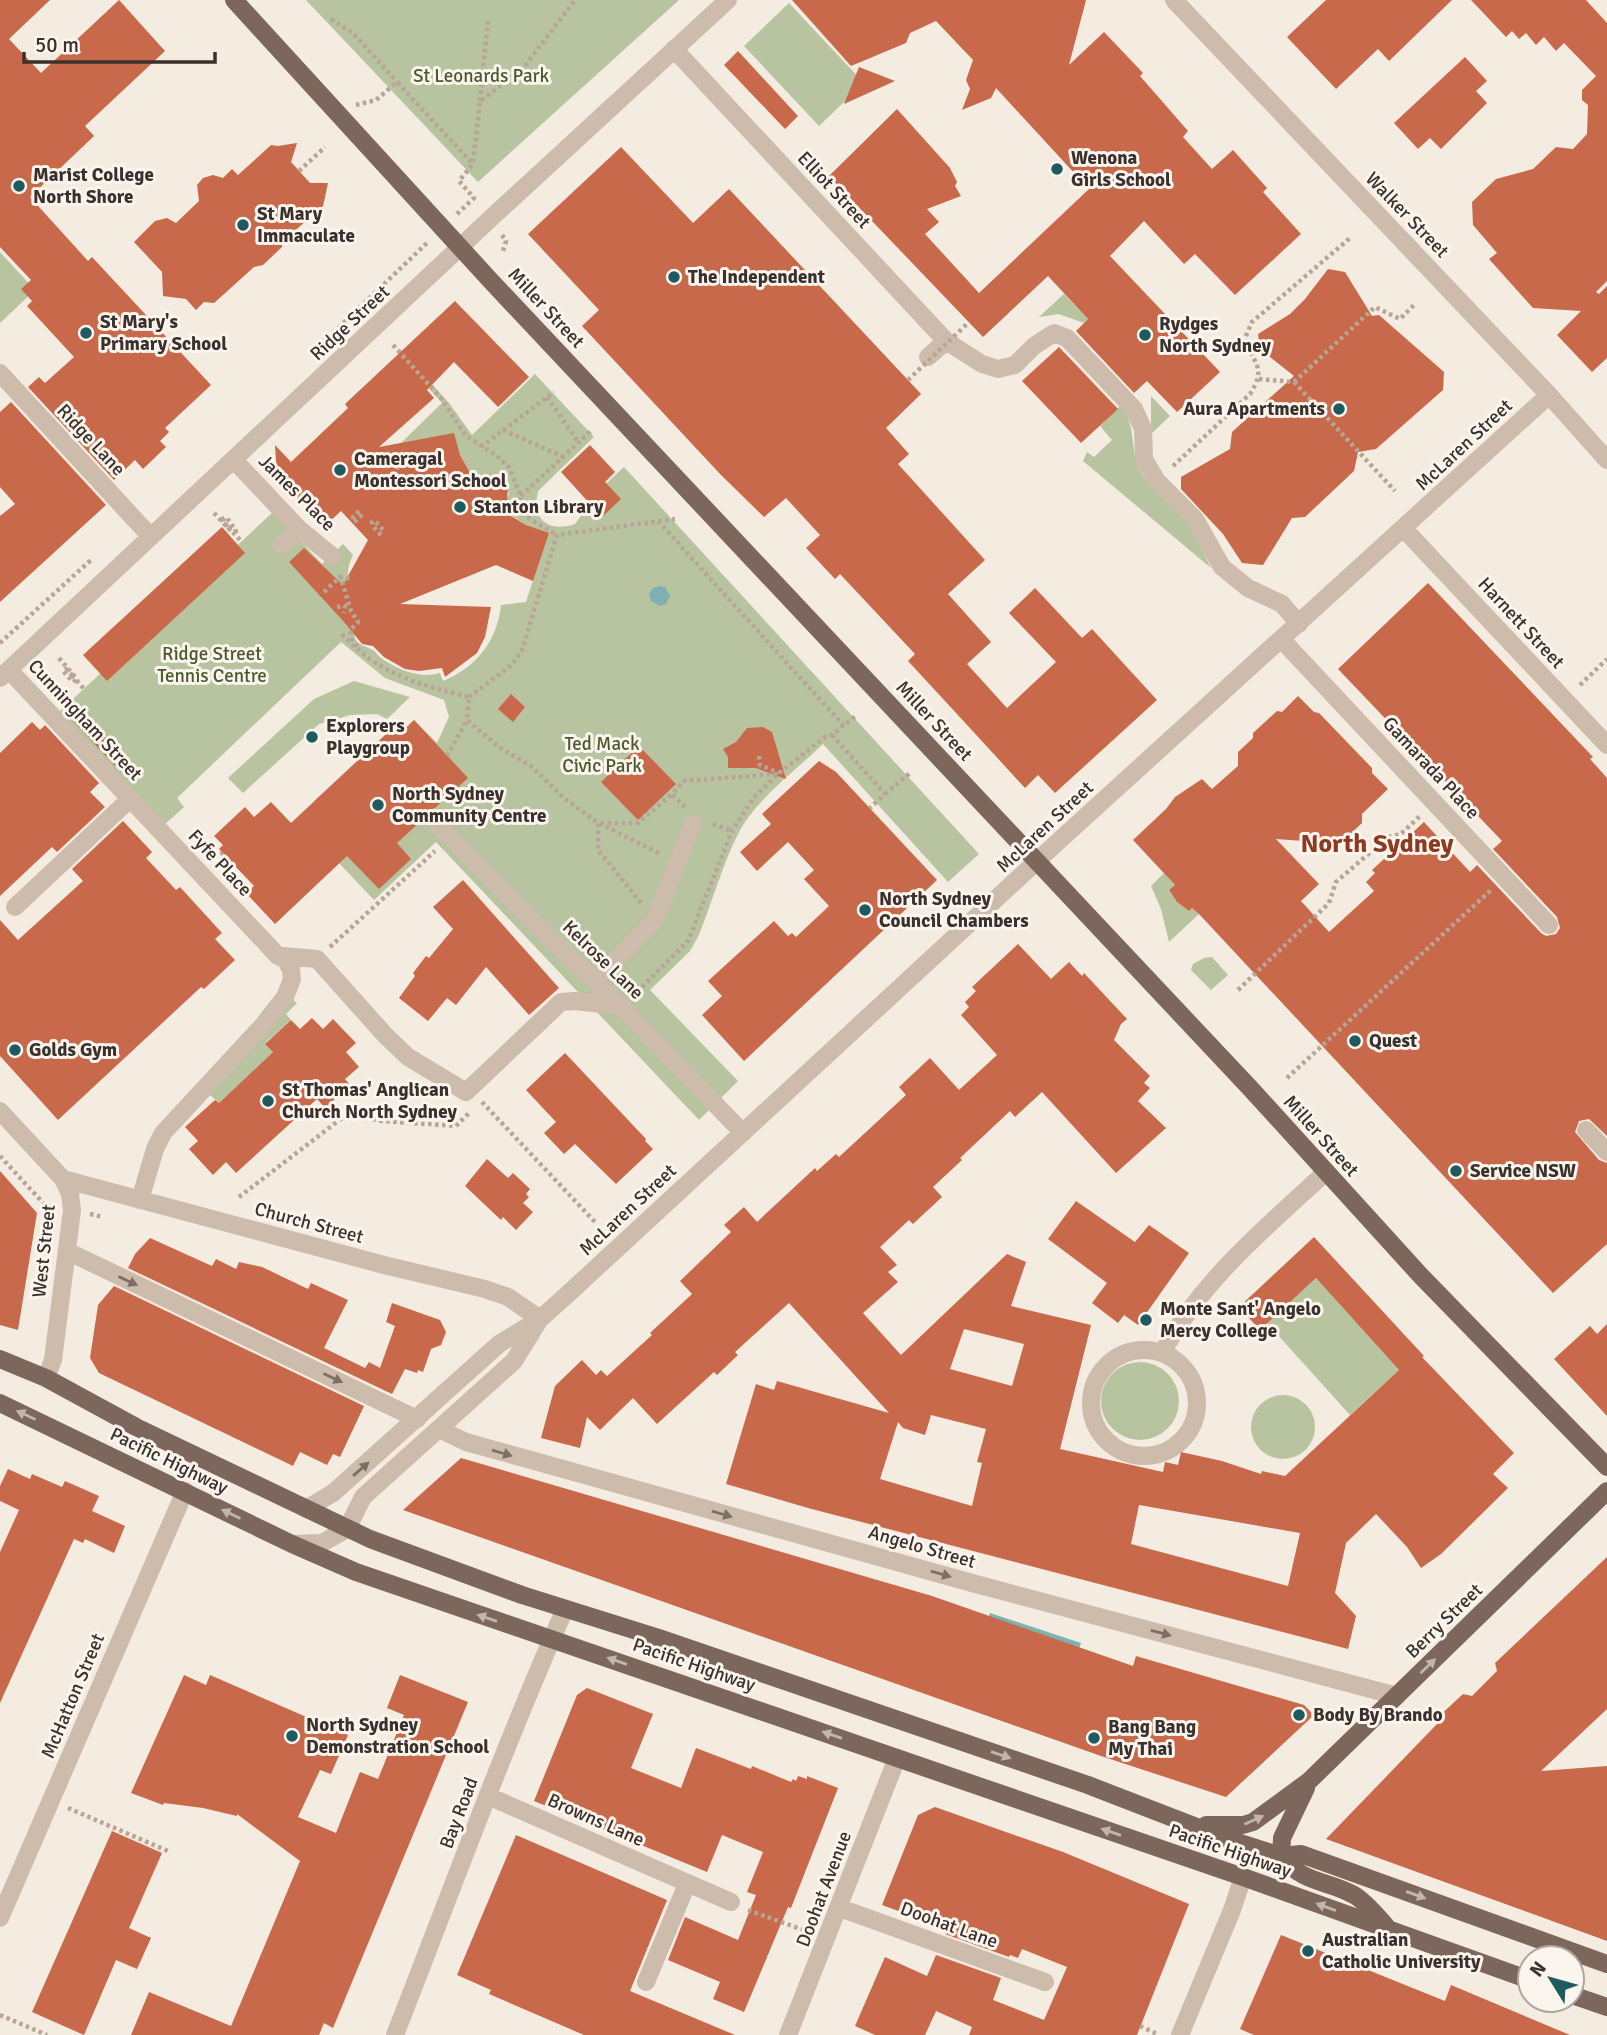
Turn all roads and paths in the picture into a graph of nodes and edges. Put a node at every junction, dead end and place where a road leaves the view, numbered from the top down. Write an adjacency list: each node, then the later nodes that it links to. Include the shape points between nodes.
1 (234, 0): 17 (main road, Miller Street)
2 (575, 0): 10 (path, via 521,71)
3 (728, 0): 7 (street, Ridge Street)
4 (1174, 0): 29 (street, Walker Street)
5 (331, 19): 8 (path, via 354,34)
6 (488, 20): 10 (path)
7 (674, 50): 17 (street, Ridge Street); 21 (street, Elliot Street)
8 (397, 82): 9 (path); 12 (path)
9 (376, 100)
10 (480, 101): 12 (path)
11 (325, 147): 13 (path)
12 (473, 164): 14 (path, via 458,181 474,198)
13 (299, 171)
14 (467, 204)
15 (1350, 238): 25 (path, via 1247,329 1245,338)
16 (506, 241): 18 (path)
17 (460, 247): 36 (street, Ridge Street); 88 (main road, Miller Street)
18 (503, 251)
19 (1414, 305): 27 (path, via 1400,318 1375,307)
20 (969, 322): 26 (path, bridge)
21 (946, 341): 23 (street); 40 (street, Elliot Street, via 982,364 999,369 1015,365 1054,332 1067,338 1134,409 1143,429 1144,459)
22 (393, 345): 34 (path, via 442,398 466,436)
23 (928, 358)
24 (0, 373): 49 (street, Ridge Lane)
25 (1259, 379): 27 (path); 40 (path, via 1250,394)
26 (908, 380)
27 (1294, 382): 41 (path)
28 (554, 392): 30 (path)
29 (1549, 395): 37 (street, Walker Street); 47 (street, McLaren Street)
30 (547, 397): 31 (path); 33 (path)
31 (503, 430): 34 (path); 35 (path)
32 (592, 430): 33 (path)
33 (579, 443): 35 (path)
34 (481, 447): 42 (path, via 509,467)
35 (564, 457): 42 (path)
36 (234, 460): 46 (street, James Place); 49 (street, Ridge Street)
37 (1607, 460)
38 (387, 464): 39 (path, via 396,462 396,477)
39 (394, 470)
40 (1157, 481): 58 (street, via 1195,519 1222,567 1248,588 1282,604)
41 (1395, 491)
42 (521, 496): 48 (path, via 515,510)
43 (214, 513): 50 (path, bridge, via 232,532 236,531 225,517 223,521 228,527)
44 (675, 519): 45 (path)
45 (657, 521): 48 (path); 70 (path)
46 (299, 529): 51 (street); 52 (street, James Place)
47 (1404, 529): 58 (street, McLaren Street); 67 (street, Harnett Street)
48 (557, 535): 66 (path, via 522,650 512,665)
49 (151, 537): 64 (street, Ridge Street)
50 (242, 542)
51 (281, 545)
52 (332, 555): 53 (path)
53 (340, 577): 54 (path); 55 (path); 61 (path, via 358,622 350,630)
54 (351, 579)
55 (324, 592)
56 (337, 607): 57 (path, via 345,606)
57 (344, 613)
58 (1299, 624): 60 (street, McLaren Street)
59 (342, 634): 61 (path)
60 (1282, 640): 88 (street, McLaren Street); 89 (street, Gamarada Place)
61 (360, 651): 66 (path, via 387,671)
62 (59, 658): 65 (path, bridge, via 75,677 74,682 71,681 63,671 67,670 72,676)
63 (1607, 659): 67 (path)
64 (4, 674): 79 (street, Cunningham Street)
65 (84, 689)
66 (469, 697): 69 (path)
67 (1564, 699): 72 (street, Harnett Street)
68 (857, 715): 70 (path)
69 (467, 720): 74 (path); 84 (path)
70 (844, 726): 71 (path)
71 (832, 735): 76 (path); 78 (path)
72 (1607, 745)
73 (759, 755): 76 (path, via 760,765)
74 (447, 756)
75 (910, 773): 78 (path)
76 (779, 774): 77 (path, via 684,781); 85 (path, via 754,797)
77 (672, 794): 82 (path); 84 (path, via 638,823)
78 (885, 794): 80 (path)
79 (130, 799): 90 (street); 93 (street, Fyfe Place)
80 (870, 808)
81 (1425, 811): 96 (path, via 1336,882 1329,904)
82 (697, 818): 85 (path); 87 (street)
83 (432, 819): 86 (street, Kelrose Lane)
84 (598, 823): 87 (path); 91 (path, via 598,850)
85 (732, 831): 97 (path, via 688,941)
86 (449, 837): 94 (path); 95 (street, Kelrose Lane)
87 (678, 863): 91 (street)
88 (1036, 863): 103 (street, McLaren Street); 106 (main road, Miller Street)
89 (1505, 878): 92 (street, Gamarada Place); 98 (path)
90 (15, 906)
91 (655, 920): 95 (street)
92 (1549, 925)
93 (281, 956): 94 (street); 109 (street, via 292,977 287,993 163,1133)
94 (317, 959): 97 (street, via 408,1057 466,1091 561,1002)
95 (596, 980): 97 (street, Kelrose Lane)
96 (1238, 990)
97 (622, 1006): 103 (street, Kelrose Lane)
98 (1287, 1078)
99 (482, 1101): 108 (path, via 456,1126 354,1115 342,1118)
100 (0, 1111): 107 (street, West Street)
101 (498, 1118): 111 (path)
102 (1586, 1130): 104 (street)
103 (743, 1133): 113 (street, McLaren Street)
104 (1607, 1152)
105 (0, 1156): 110 (path)
106 (1326, 1172): 114 (street, via 1205,1288); 120 (main road, Miller Street)
107 (63, 1179): 109 (street, Church Street); 112 (street, West Street, via 71,1194 72,1210)
108 (239, 1197)
109 (140, 1200): 113 (street, Church Street, via 485,1289 508,1297)
110 (45, 1205)
111 (595, 1222)
112 (67, 1251): 116 (street, West Street, via 53,1360); 118 (street, one-way to 118)
113 (540, 1319): 118 (street, McLaren Street, via 499,1345); 119 (street, McLaren Street, via 514,1361)
114 (1162, 1353): 114 (street, via 1188,1374 1197,1407 1183,1439 1169,1450 1134,1456 1118,1450 1095,1424 1093,1389 1112,1361 1145,1350)
115 (0, 1359): 116 (main road, Pacific Highway)
116 (46, 1378): 123 (main road, Pacific Highway)
117 (0, 1403): 121 (main road, Pacific Highway, one-way to 117)
118 (417, 1419): 123 (street, McLaren Street, one-way to 118, via 333,1493)
119 (439, 1429): 124 (street, McLaren Street, via 363,1497); 128 (street, Angelo Street, one-way to 128, via 466,1443)
120 (1607, 1467)
121 (185, 1491): 125 (main road, Pacific Highway, one-way to 121); 132 (street, McHatton Street)
122 (1607, 1491): 128 (main road, Berry Street, one-way to 122)
123 (306, 1509): 124 (main road, Pacific Highway)
124 (347, 1529): 125 (street, via 322,1543); 126 (main road, Pacific Highway)
125 (292, 1544): 127 (main road, Pacific Highway, one-way to 125, via 356,1572)
126 (565, 1609): 127 (street, Bay Road); 133 (main road, Pacific Highway, one-way to 133, via 1088,1785)
127 (552, 1639): 129 (main road, Pacific Highway, one-way to 127); 131 (street, Bay Road)
128 (1397, 1696): 130 (main road, Berry Street)
129 (897, 1758): 136 (main road, Pacific Highway, one-way to 129); 139 (street, Doohat Avenue)
130 (1309, 1781): 133 (main road, Berry Street, one-way to 130, via 1253,1822); 135 (main road, Berry Street, via 1282,1838)
131 (488, 1796): 137 (street, Browns Lane); 152 (street, Bay Road)
132 (51, 1801): 134 (path); 140 (street, McHatton Street)
133 (1188, 1824): 135 (main road, Pacific Highway)
134 (169, 1851)
135 (1281, 1856): 141 (main road, Pacific Highway, via 1293,1871 1356,1896); 143 (main road, Pacific Highway, one-way to 143, via 1301,1854)
136 (1243, 1877): 141 (main road, Pacific Highway, one-way to 136); 155 (street)
137 (687, 1884): 138 (street, Browns Lane); 145 (street)
138 (731, 1902): 142 (path)
139 (840, 1908): 142 (street, Doohat Avenue); 146 (street, Doohat Lane)
140 (0, 1918)
141 (1390, 1930): 144 (main road, Pacific Highway)
142 (827, 1939): 153 (street, Doohat Avenue)
143 (1607, 1964)
144 (1516, 1975)
145 (646, 1982)
146 (1045, 1982)
147 (1586, 2000): 148 (main road)
148 (1607, 2007)
149 (0, 2015): 151 (path)
150 (1140, 2026): 154 (path)
151 (47, 2035)
152 (395, 2035)
153 (788, 2035)
154 (1159, 2035)
155 (1180, 2035)

